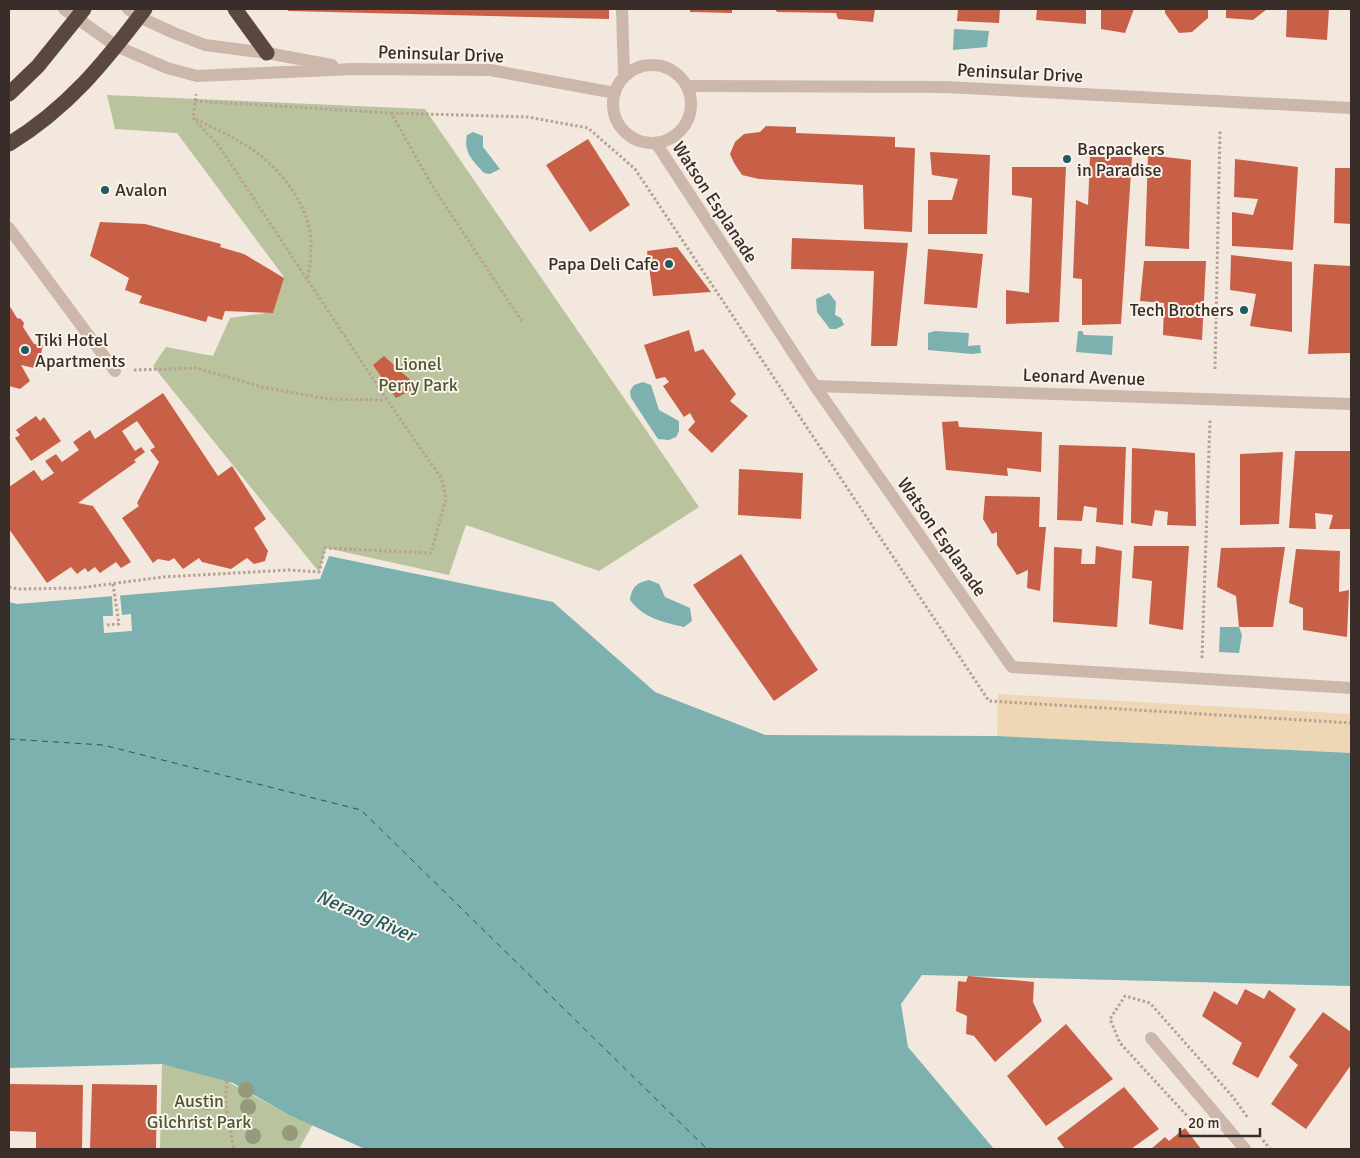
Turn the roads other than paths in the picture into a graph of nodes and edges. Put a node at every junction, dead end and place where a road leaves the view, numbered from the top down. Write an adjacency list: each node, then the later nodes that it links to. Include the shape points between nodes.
1 (235, 9): 6 (highway)
2 (622, 9): 8 (street)
3 (138, 11): 5 (highway); 6 (street, Peninsular Drive, via 187,40)
4 (75, 12): 5 (street, Peninsular Drive); 11 (highway, via 38,66)
5 (116, 46): 7 (street, Peninsular Drive, via 167,68 198,76); 14 (highway, via 65,105)
6 (267, 53): 7 (street, Peninsular Drive)
7 (354, 69): 10 (street, Peninsular Drive, via 490,70)
8 (624, 76): 9 (street, via 637,68 660,66 671,70); 10 (street)
9 (687, 86): 12 (street, Peninsular Drive, via 946,86); 13 (street, via 689,118 676,134)
10 (615, 93): 13 (street, via 615,114 626,132 645,142)
11 (9, 94)
12 (1351, 108)
13 (656, 143): 17 (street, Watson Esplanade)
14 (9, 144)
15 (9, 228): 16 (street)
16 (115, 371)
17 (815, 386): 18 (street, Leonard Avenue); 19 (street, Watson Esplanade, via 1012,667)
18 (1351, 404)
19 (1351, 688)
20 (1151, 1038): 21 (street)
21 (1245, 1149)

